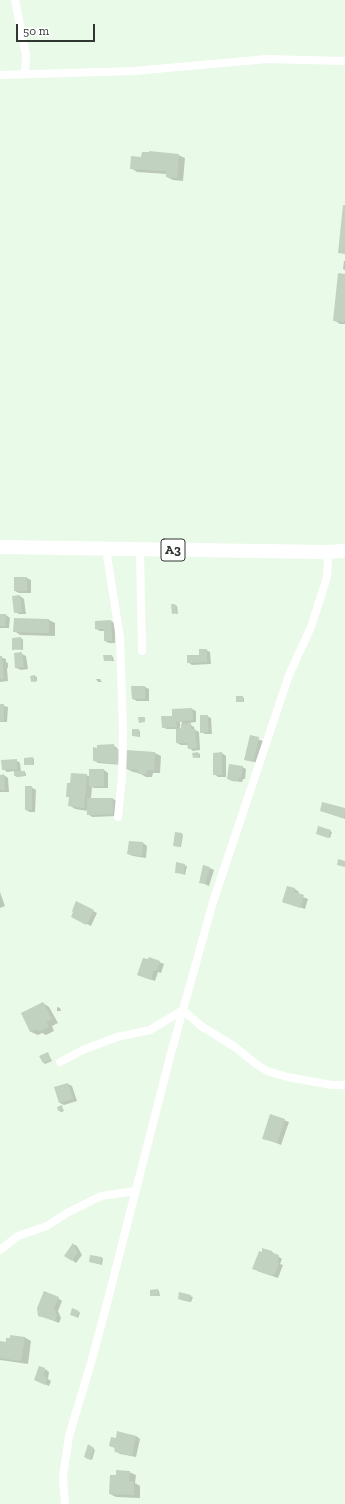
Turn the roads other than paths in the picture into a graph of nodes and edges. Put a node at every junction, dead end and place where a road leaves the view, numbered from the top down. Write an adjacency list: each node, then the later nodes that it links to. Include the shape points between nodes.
1 (15, 0): 3 (street, via 26,55)
2 (345, 61): 3 (street, via 267,59 134,71)
3 (25, 74): 4 (street)
4 (0, 75)
5 (0, 547): 6 (highway, A3)
6 (106, 549): 7 (highway, A3); 11 (street, via 120,638 123,730)
7 (140, 550): 9 (highway, A3); 10 (street)
8 (345, 551): 9 (highway, A3)
9 (325, 552): 12 (street, via 328,563 327,577 311,627 289,675 213,902)
10 (142, 651)
11 (118, 817)
12 (183, 1010): 13 (street, via 150,1030 116,1037); 14 (street, via 201,1026 235,1047 266,1071 332,1085); 15 (street)
13 (60, 1062)
14 (345, 1085)
15 (135, 1191): 16 (street, via 101,1196 48,1226 18,1236); 17 (street, via 91,1363 69,1436 63,1477)
16 (0, 1250)
17 (65, 1504)

